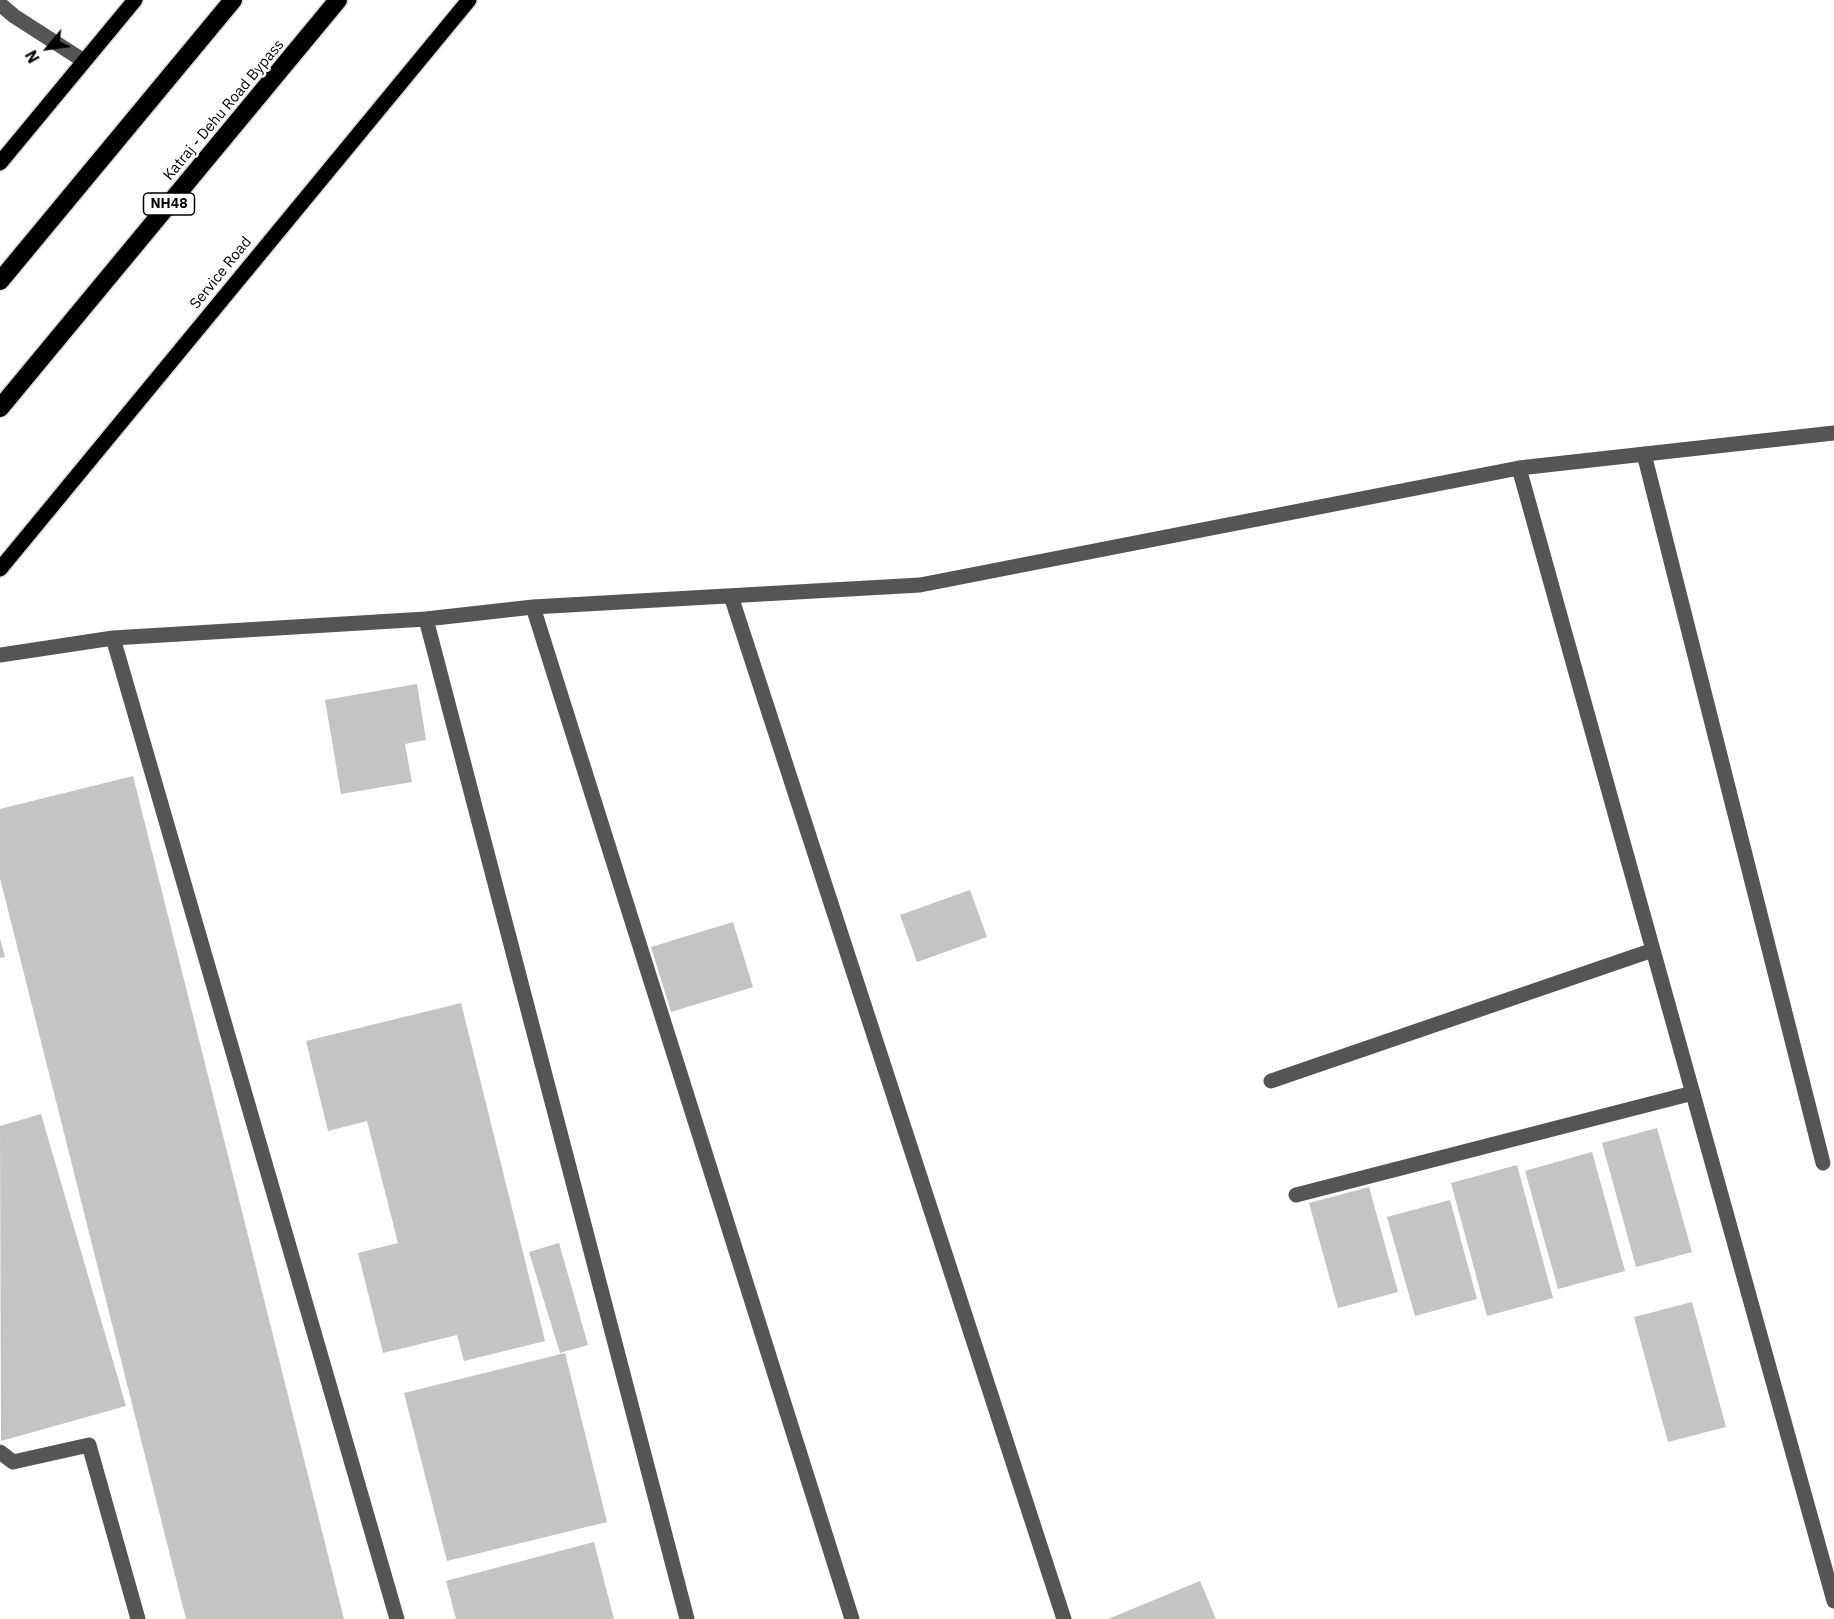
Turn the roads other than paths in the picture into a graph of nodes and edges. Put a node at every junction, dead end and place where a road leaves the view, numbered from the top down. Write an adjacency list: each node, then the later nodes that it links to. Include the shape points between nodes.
1 (135, 0): 6 (main road)
2 (233, 0): 8 (highway)
3 (338, 0): 9 (highway, Katraj - Dehu Road Bypass / NH48)
4 (469, 0): 13 (main road, Service Road)
5 (0, 4): 6 (street)
6 (84, 62): 7 (main road)
7 (0, 163)
8 (0, 281)
9 (0, 408)
10 (1834, 433): 11 (street)
11 (1644, 454): 12 (street); 22 (street)
12 (1519, 468): 14 (street, via 920,585); 19 (street)
13 (0, 569)
14 (731, 596): 15 (street); 30 (street)
15 (533, 608): 16 (street); 29 (street)
16 (426, 619): 17 (street); 28 (street)
17 (113, 638): 18 (street); 27 (street)
18 (0, 655)
19 (1653, 950): 20 (street); 21 (street)
20 (1271, 1081)
21 (1693, 1093): 23 (street); 25 (street)
22 (1823, 1163)
23 (1296, 1196)
24 (0, 1452): 26 (street, via 13,1462 89,1445)
25 (1834, 1601)
26 (138, 1619)
27 (397, 1619)
28 (687, 1619)
29 (852, 1619)
30 (1064, 1619)

